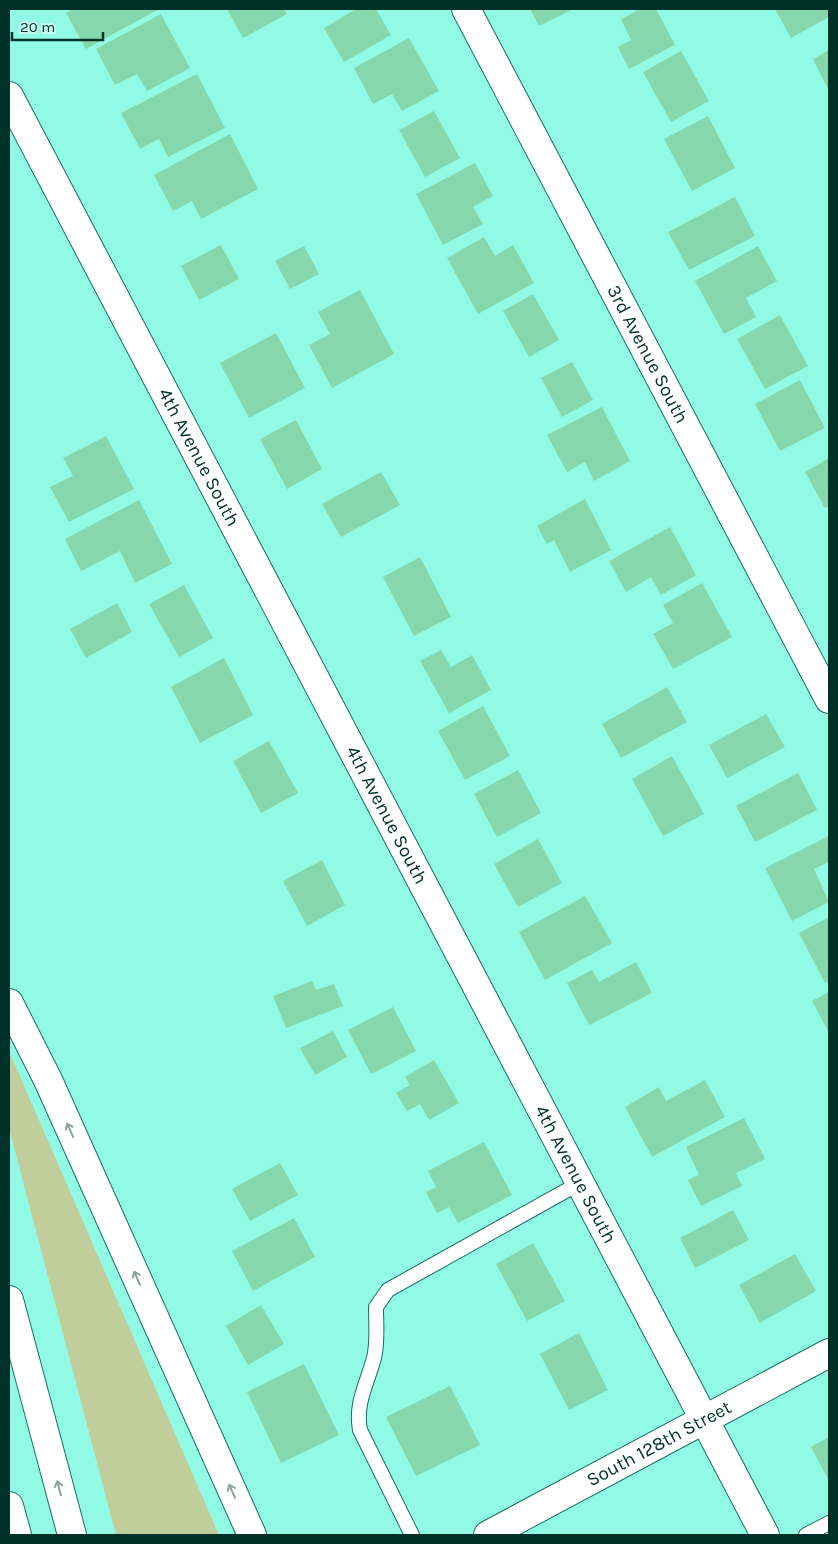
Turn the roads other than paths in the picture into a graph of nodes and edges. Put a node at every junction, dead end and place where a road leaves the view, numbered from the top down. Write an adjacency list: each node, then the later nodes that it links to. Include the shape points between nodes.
1 (466, 9): 3 (main road, 3rd Avenue South)
2 (9, 96): 5 (main road, 4th Avenue South)
3 (829, 699)
4 (9, 1003): 13 (main road, one-way to 4, via 48,1080)
5 (578, 1184): 8 (main road, 4th Avenue South); 14 (lane, via 388,1290 376,1307 374,1359 358,1404 358,1418 360,1430)
6 (9, 1300): 12 (main road, one-way to 6)
7 (829, 1353): 8 (main road, South 128th Street)
8 (706, 1420): 15 (main road, South 128th Street); 16 (main road, 4th Avenue South)
9 (9, 1506): 11 (main road)
10 (829, 1523): 17 (lane)
11 (17, 1535)
12 (72, 1535)
13 (252, 1535)
14 (412, 1535)
15 (488, 1535)
16 (765, 1535)
17 (806, 1535)

